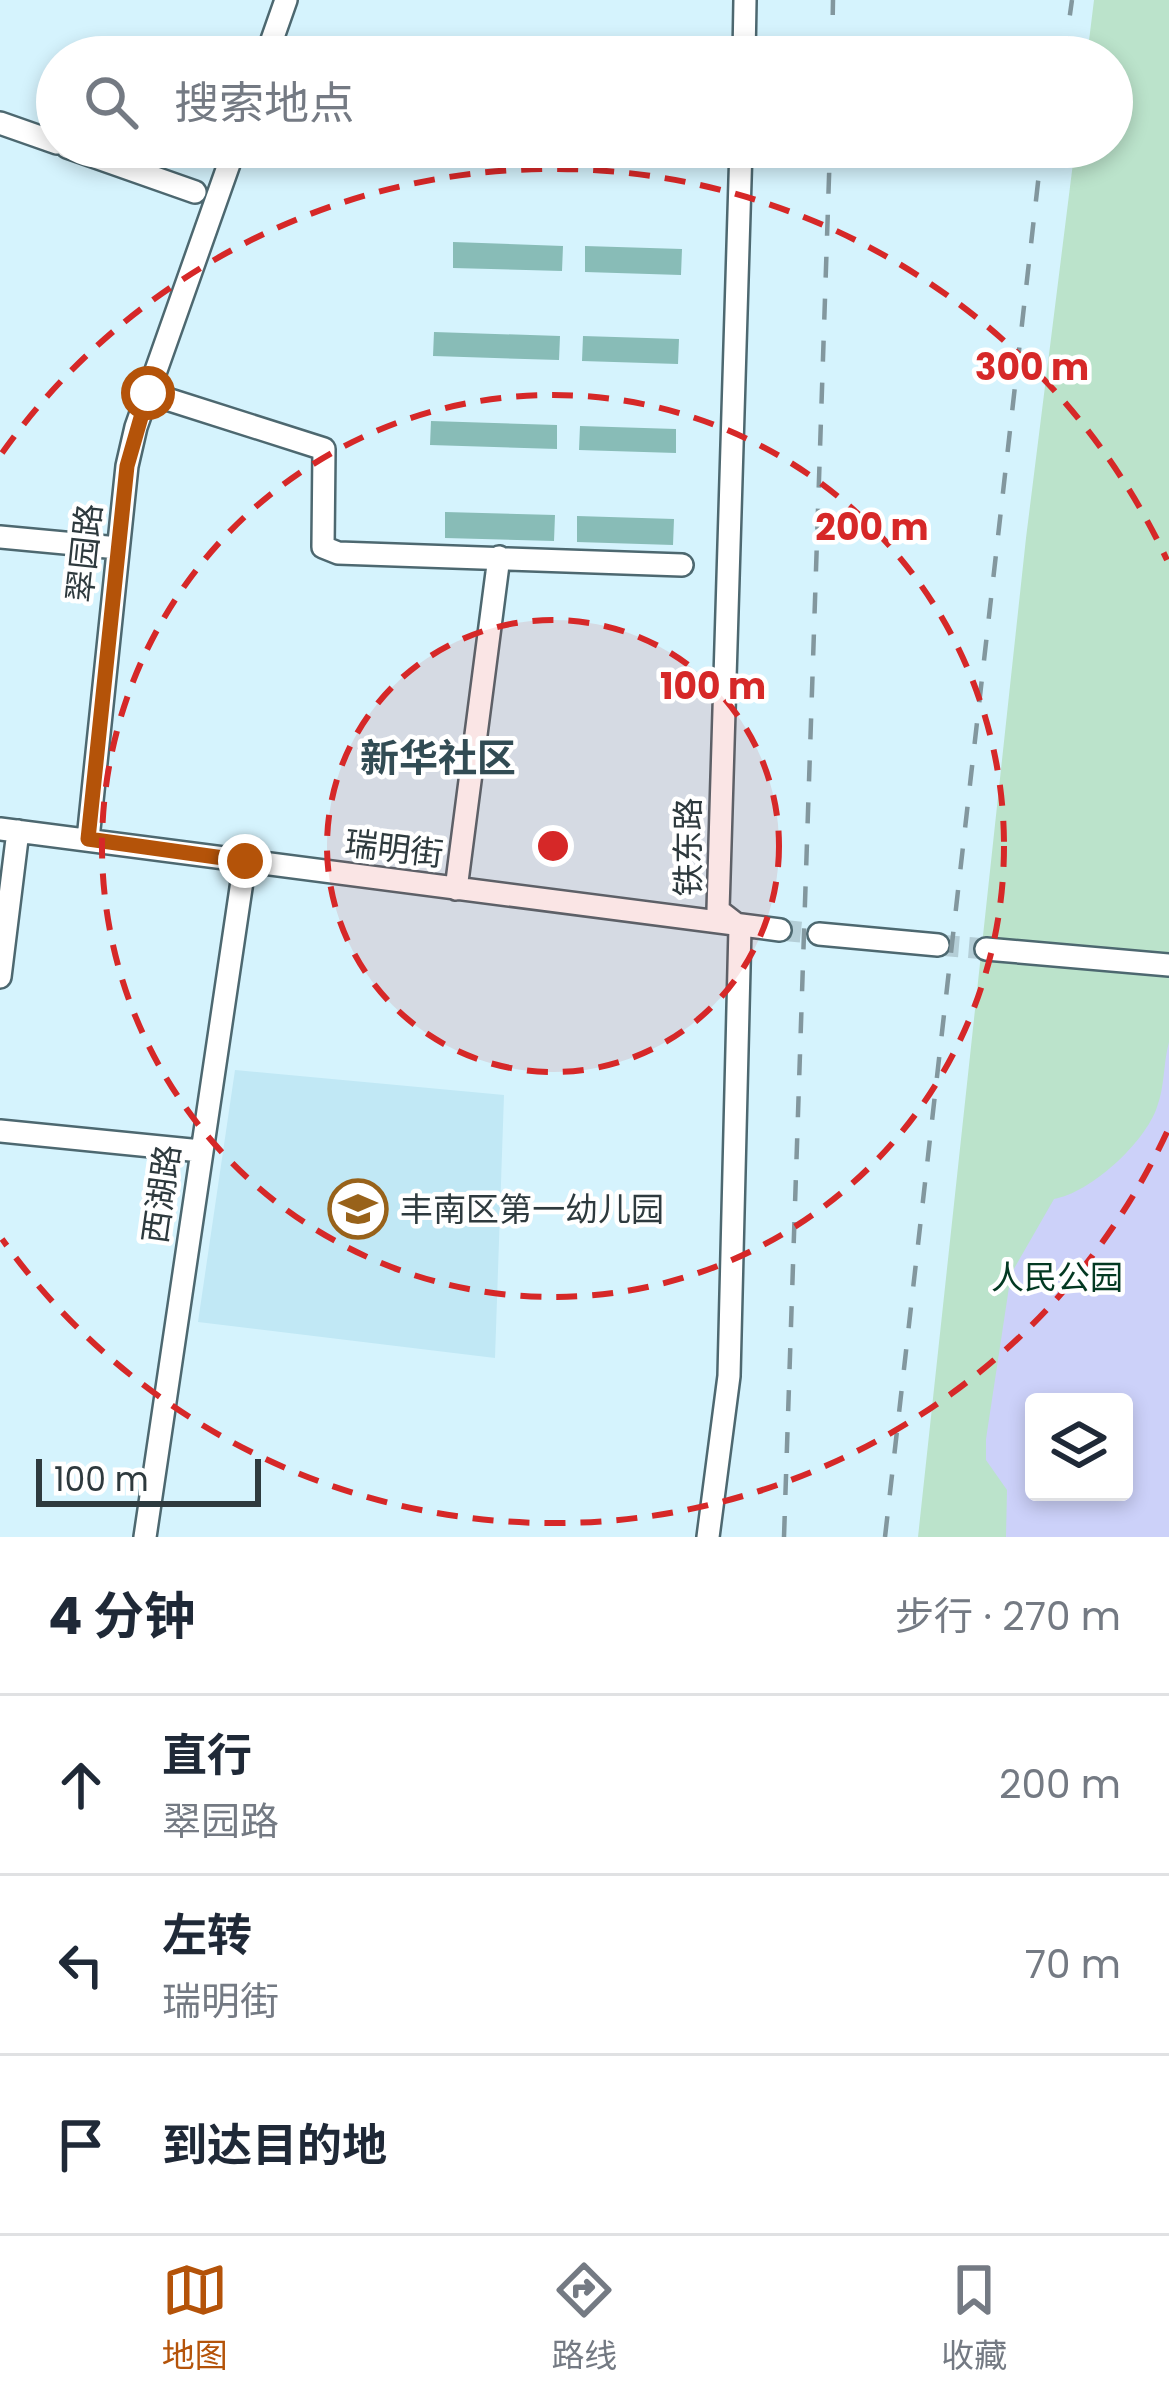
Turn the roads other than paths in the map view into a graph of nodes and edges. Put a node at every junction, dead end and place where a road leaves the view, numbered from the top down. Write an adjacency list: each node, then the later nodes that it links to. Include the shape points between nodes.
1 (286, 0): 3 (street)
2 (745, 0): 4 (street)
3 (273, 36)
4 (744, 36)
5 (0, 123): 6 (street)
6 (36, 136)
7 (126, 168): 10 (street)
8 (228, 168): 11 (street, 翠园路)
9 (740, 168): 20 (street, 铁东路, via 718,910)
10 (194, 192)
11 (148, 393): 13 (street, 翠园路, via 127,466); 14 (street, via 324,449 322,547)
12 (0, 537): 13 (street)
13 (118, 548): 17 (street, 翠园路)
14 (500, 557): 15 (street); 19 (street)
15 (682, 565)
16 (9, 830): 17 (street, 瑞明街); 26 (street)
17 (88, 839): 18 (street, 瑞明街)
18 (245, 861): 19 (street, 瑞明街); 28 (street, 西湖路)
19 (455, 889): 20 (street, 瑞明街)
20 (740, 926): 21 (street, 瑞明街); 30 (street, 铁东路, via 729,1376)
21 (780, 930)
22 (819, 934): 23 (street)
23 (938, 945)
24 (986, 949): 25 (street)
25 (1162, 965)
26 (0, 976)
27 (0, 1131): 28 (street)
28 (201, 1151): 29 (street, 西湖路)
29 (145, 1537)
30 (708, 1537)

